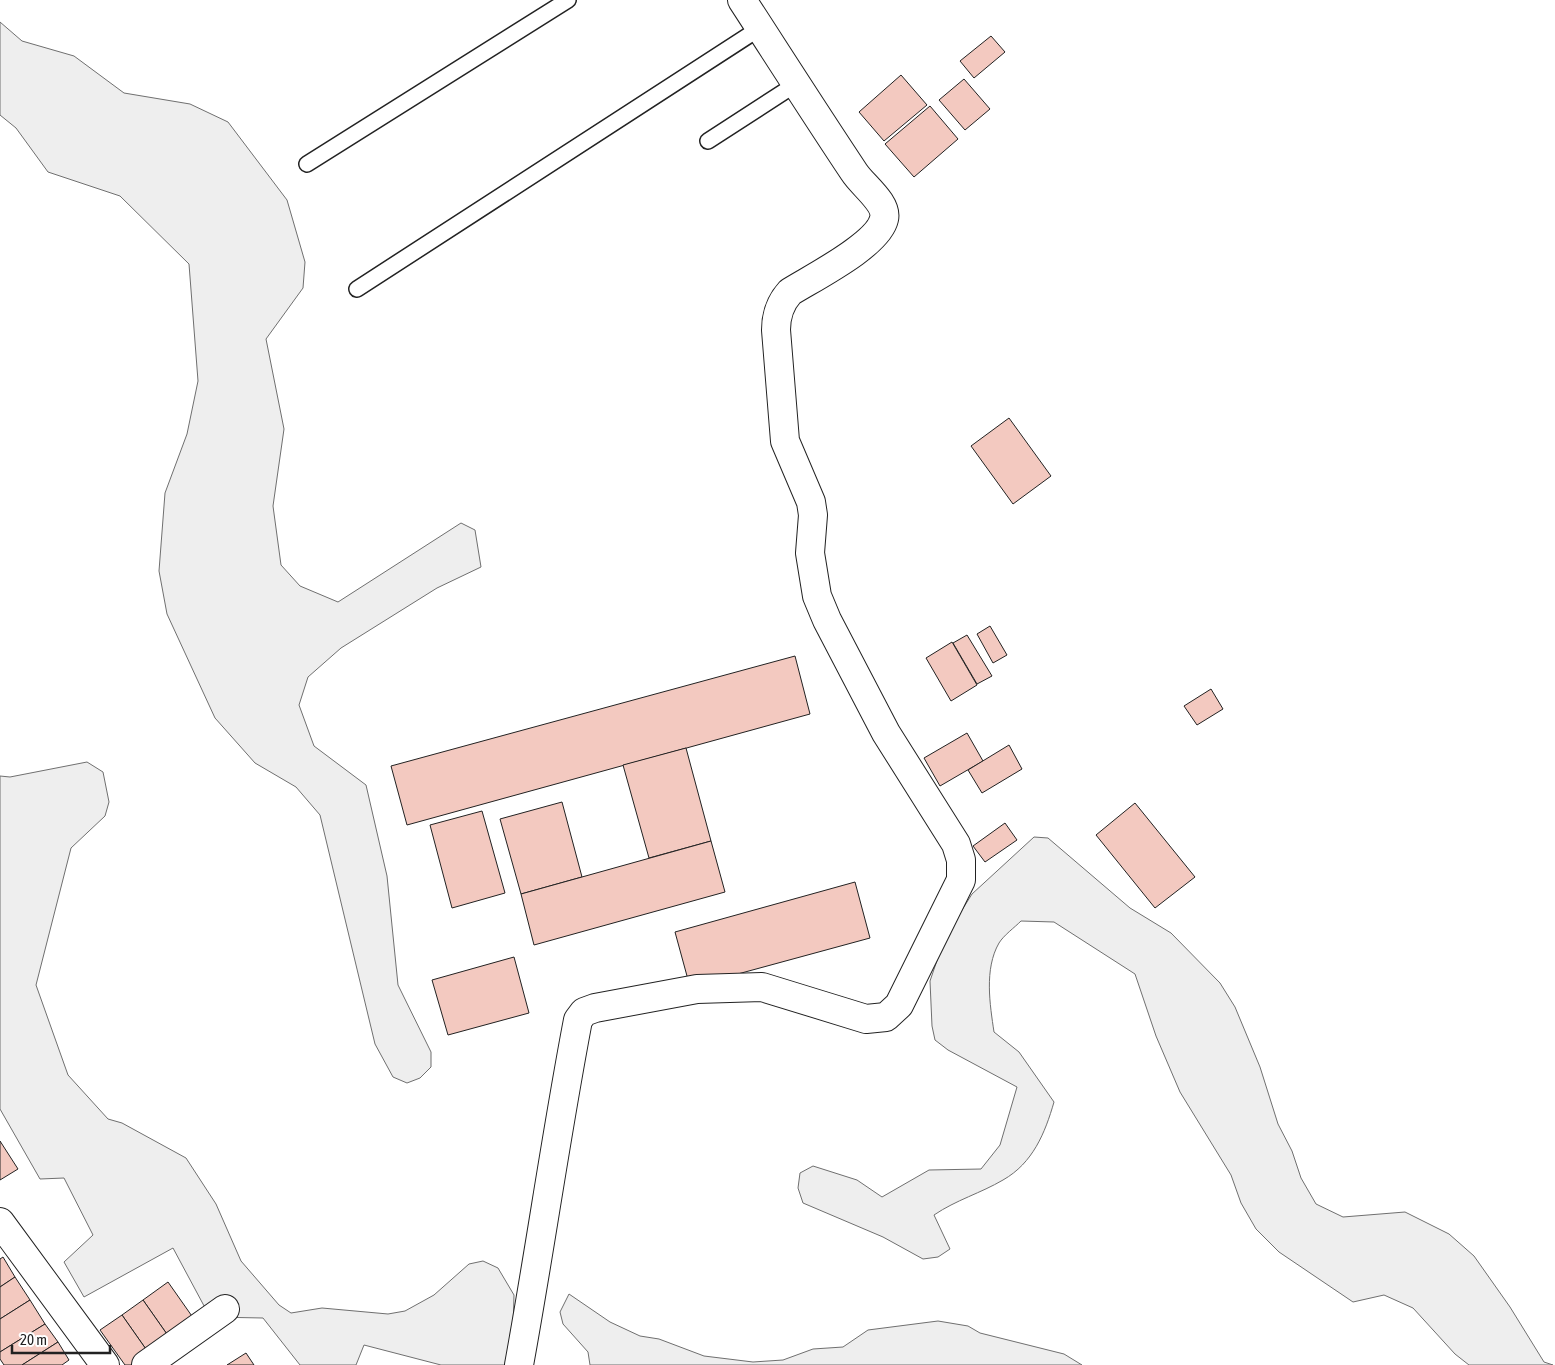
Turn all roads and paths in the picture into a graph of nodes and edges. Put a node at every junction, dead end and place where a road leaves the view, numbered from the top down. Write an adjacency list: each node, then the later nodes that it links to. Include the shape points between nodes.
1 (568, 0): 6 (lane)
2 (742, 0): 3 (street)
3 (760, 28): 4 (street); 7 (lane)
4 (796, 84): 5 (lane); 12 (street, via 856,175 882,206 885,216 880,230 869,242 790,292 776,318 786,441 805,484 813,515 810,553 817,596 886,732 960,851 961,880 899,1005 886,1017 866,1019 762,987 697,989 584,1012 578,1020 554,1146 544,1228)
5 (708, 141)
6 (307, 164)
7 (357, 289)
8 (0, 1222): 10 (street)
9 (225, 1309): 11 (street)
10 (104, 1365)
11 (146, 1365)
12 (519, 1365)

